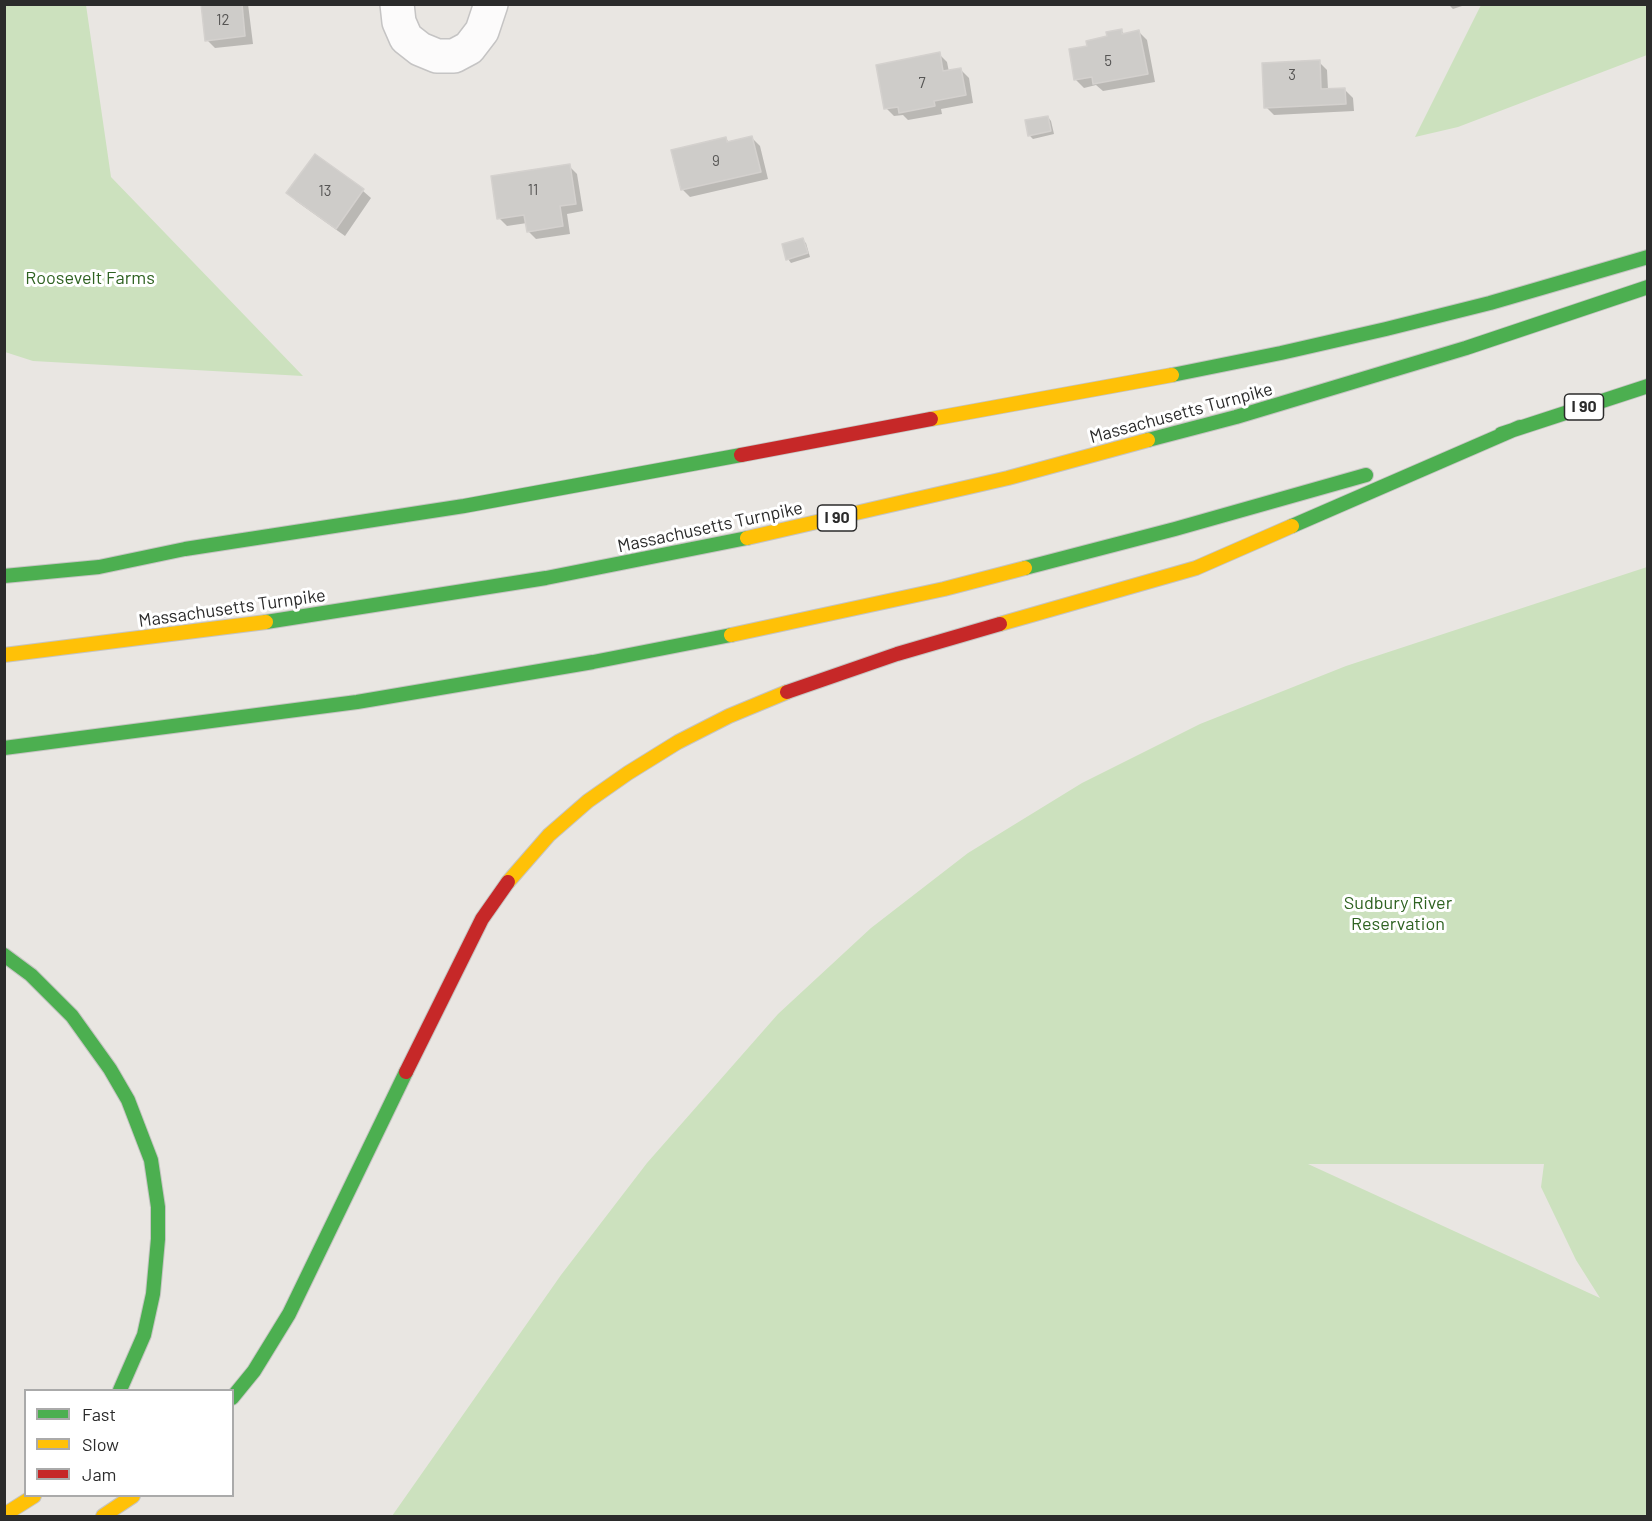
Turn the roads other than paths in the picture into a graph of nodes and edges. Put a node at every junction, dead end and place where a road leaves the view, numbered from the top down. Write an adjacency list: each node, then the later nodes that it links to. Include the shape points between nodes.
1 (397, 4): 2 (street, via 406,38 437,56 454,56 468,48 482,32)
2 (491, 4)
3 (1647, 257): 7 (highway, via 1490,303 1281,353 464,506)
4 (1647, 287): 10 (highway, Massachusetts Turnpike / I 90, via 1466,348 1236,417 1008,478 775,532 418,599)
5 (1647, 386): 6 (highway, I 90)
6 (1520, 428): 11 (highway, I 90, via 1292,497 1060,560 710,640 357,702); 14 (highway, via 1196,568 897,654 783,693 678,742 588,801 531,855 482,919 289,1314)
7 (185, 549): 8 (highway); 9 (highway, via 99,567)
8 (109, 551)
9 (4, 576)
10 (4, 655)
11 (4, 748)
12 (4, 955): 13 (highway, via 31,975 72,1016 128,1100 151,1160 158,1207 153,1294 144,1335)
13 (120, 1389)
14 (234, 1396)
15 (32, 1497): 17 (highway)
16 (132, 1497): 18 (highway)
17 (4, 1515)
18 (103, 1516)

